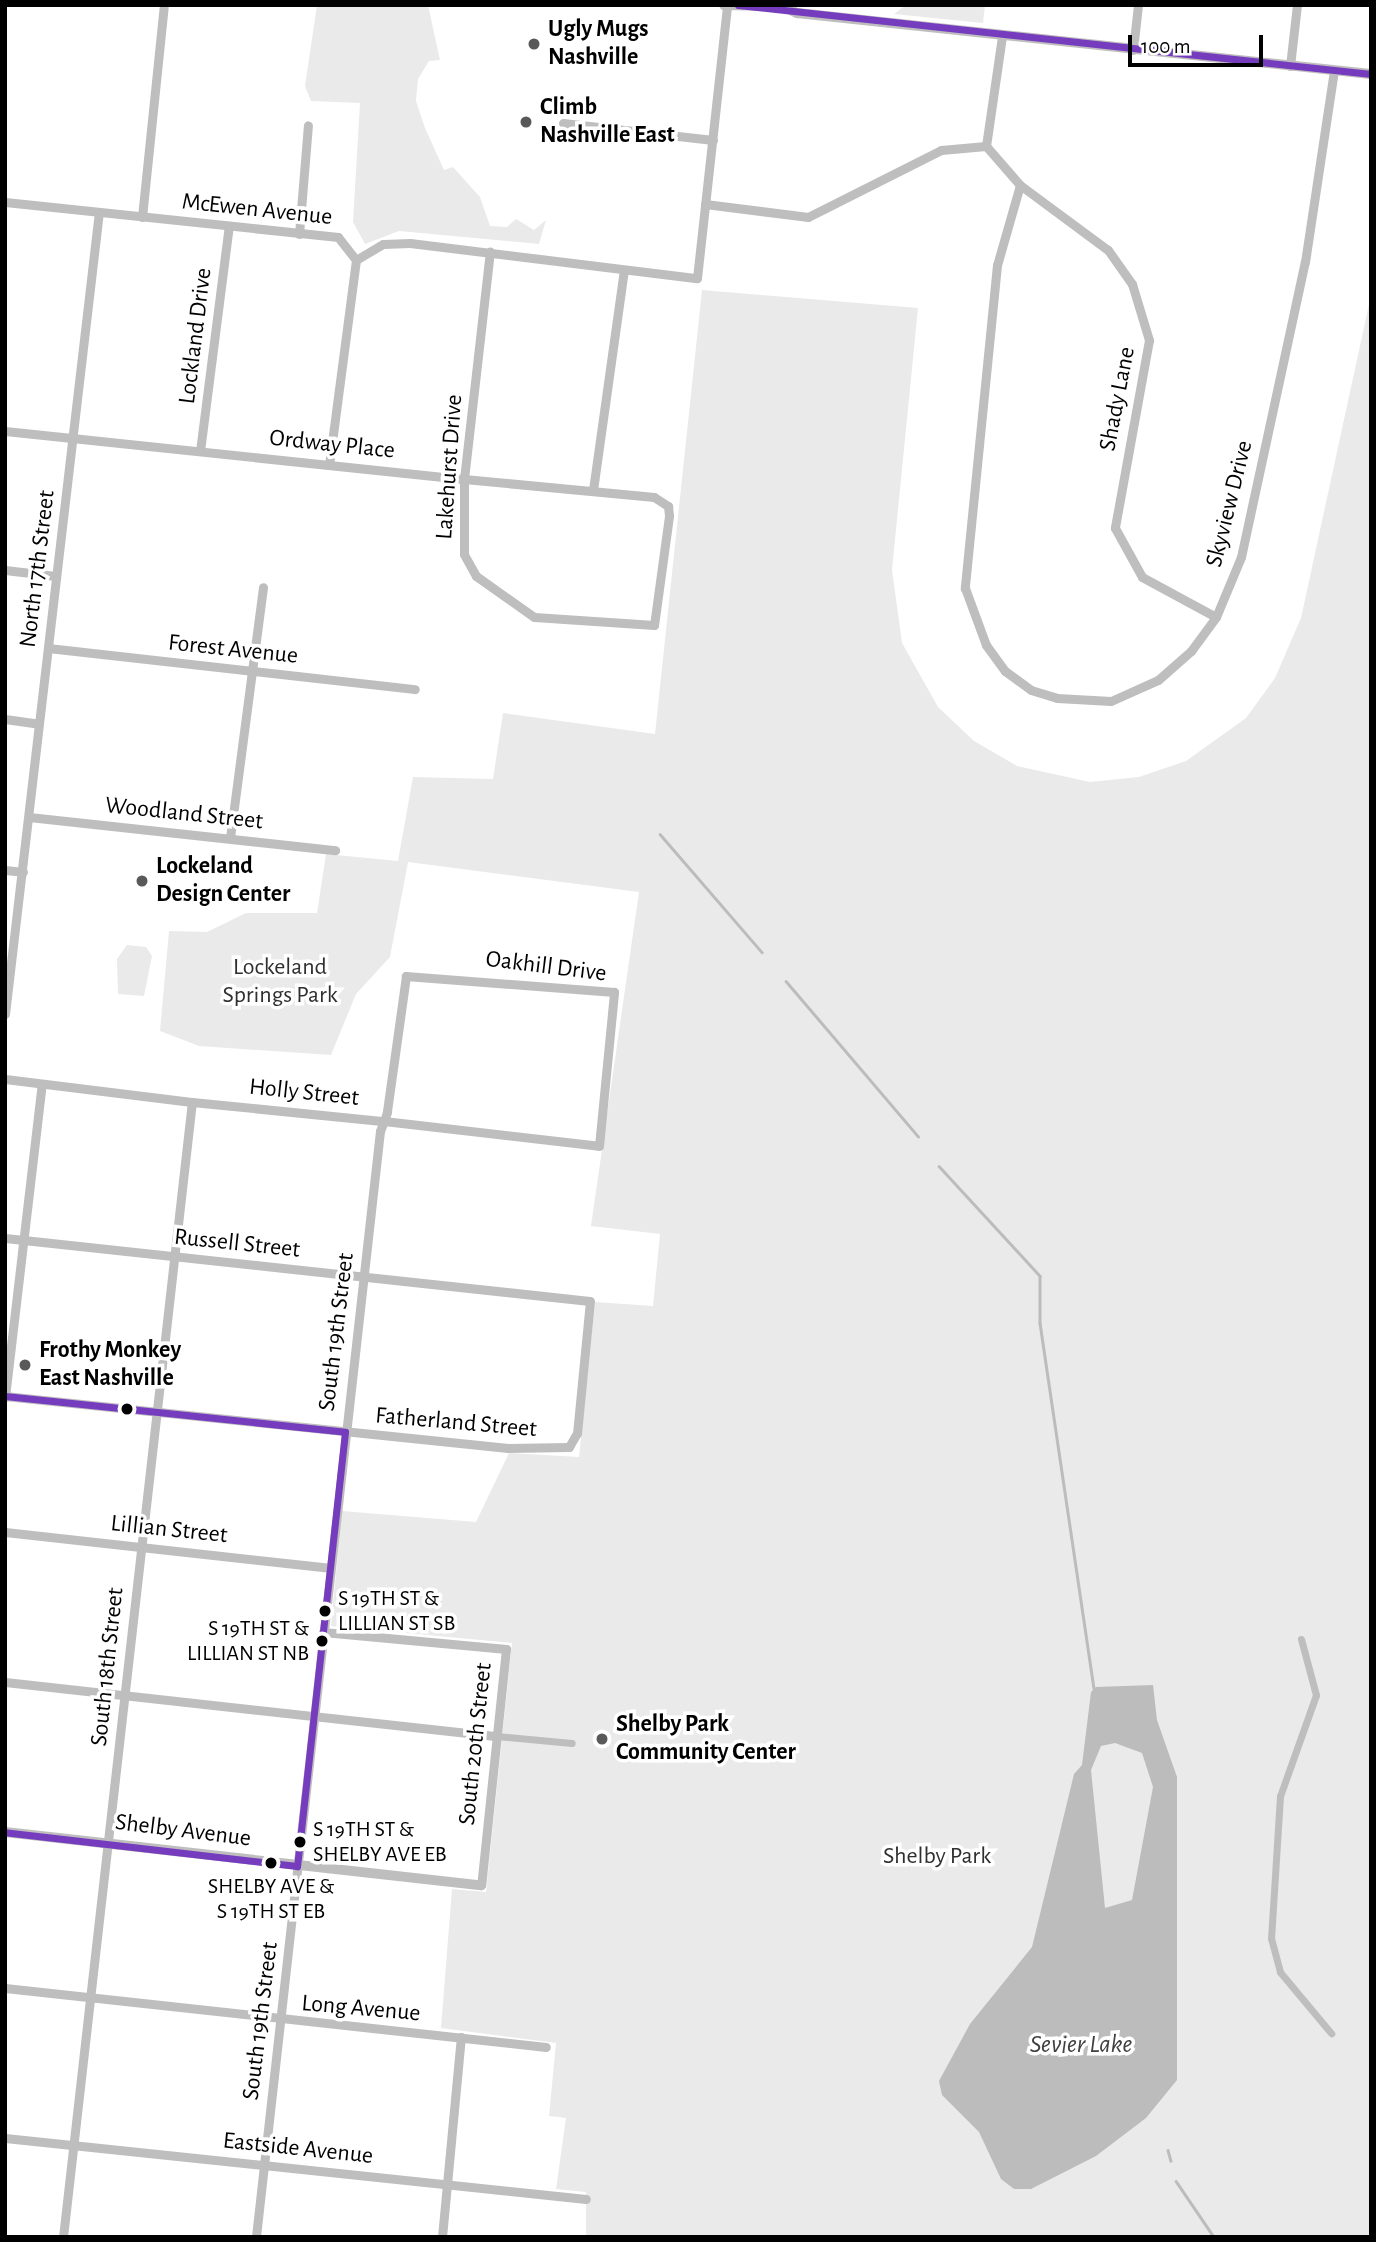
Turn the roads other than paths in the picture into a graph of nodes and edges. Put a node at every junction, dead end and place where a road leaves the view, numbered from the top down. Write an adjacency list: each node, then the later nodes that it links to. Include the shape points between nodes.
1 (164, 5): 19 (street)
2 (1139, 5): 7 (street)
3 (1297, 5): 8 (street)
4 (725, 6): 5 (street); 13 (street)
5 (783, 6): 6 (street, via 797,13)
6 (1002, 36): 7 (street); 14 (street)
7 (1133, 50): 8 (street)
8 (1290, 66): 9 (street)
9 (1334, 71): 10 (street); 35 (street, Skyview Drive, via 1305,262 1251,512)
10 (1371, 74)
11 (563, 123): 13 (street)
12 (308, 125): 21 (street)
13 (713, 140): 17 (street)
14 (986, 146): 15 (street, Shady Lane); 17 (street, via 941,150 808,218)
15 (1020, 185): 35 (street, Shady Lane, via 1108,250 1144,310 1146,363 1115,528 1142,577); 35 (street, Skyview Drive, via 996,277 965,588 973,618 1005,670 1031,690 1083,702 1134,694 1158,680)
16 (5, 202): 18 (street, McEwen Avenue)
17 (705, 204): 24 (street, via 697,278)
18 (99, 212): 19 (street, McEwen Avenue); 26 (street, North 17th Street)
19 (142, 217): 20 (street, McEwen Avenue)
20 (229, 226): 21 (street, McEwen Avenue); 27 (street, Lockland Drive)
21 (299, 234): 23 (street, McEwen Avenue, via 345,240)
22 (490, 251): 23 (street, via 383,244); 24 (street); 29 (street, Lakehurst Drive)
23 (356, 260): 28 (street)
24 (624, 270): 30 (street)
25 (5, 431): 26 (street, Ordway Place)
26 (73, 438): 27 (street, Ordway Place); 33 (street, North 17th Street)
27 (201, 451): 28 (street, Ordway Place)
28 (329, 464): 29 (street, Ordway Place)
29 (464, 478): 30 (street, Ordway Place); 31 (street, Lakehurst Drive, via 464,554 475,576 534,617 654,625 669,516 668,506)
30 (593, 491): 31 (street, Ordway Place)
31 (654, 497)
32 (5, 570): 33 (street)
33 (56, 576): 36 (street, North 17th Street)
34 (262, 587): 37 (street)
35 (1216, 617)
36 (48, 648): 37 (street, Forest Avenue); 40 (street, North 17th Street)
37 (253, 671): 38 (street, Forest Avenue); 42 (street)
38 (415, 690)
39 (5, 719): 40 (street)
40 (39, 723): 41 (street, North 17th Street)
41 (29, 817): 42 (street, Woodland Street); 45 (street, North 17th Street)
42 (230, 838): 43 (street, Woodland Street)
43 (335, 850)
44 (5, 870): 45 (street)
45 (23, 872): 47 (street, North 17th Street)
46 (406, 976): 51 (street, South 19th Street); 52 (street, Oakhill Drive, via 614,992)
47 (5, 1014)
48 (5, 1079): 49 (street, Holly Street)
49 (42, 1084): 50 (street, Holly Street); 54 (street)
50 (192, 1102): 51 (street, Holly Street); 55 (street, South 18th Street)
51 (384, 1121): 52 (street, Holly Street); 56 (street, South 19th Street)
52 (598, 1146)
53 (5, 1238): 54 (street, Russell Street)
54 (24, 1240): 55 (street, Russell Street); 57 (street)
55 (174, 1257): 56 (street, Russell Street); 58 (street, South 18th Street)
56 (363, 1278): 59 (street, South 19th Street); 60 (street, Russell Street, via 590,1301 577,1433)
57 (5, 1396): 58 (street, Fatherland Street)
58 (156, 1412): 59 (street, Fatherland Street); 62 (street, South 18th Street)
59 (345, 1432): 60 (street, Fatherland Street, via 508,1448); 63 (street, South 19th Street)
60 (569, 1447)
61 (5, 1532): 62 (street, Lillian Street)
62 (140, 1546): 63 (street, Lillian Street); 67 (street, South 18th Street)
63 (329, 1568): 64 (street, South 19th Street)
64 (323, 1632): 68 (street, South 19th Street); 69 (street, South 20th Street, via 506,1649)
65 (1301, 1639): 78 (street, via 1317,1695 1280,1796 1271,1938 1280,1972)
66 (5, 1682): 67 (street)
67 (124, 1695): 68 (street); 72 (street, South 18th Street)
68 (313, 1716): 69 (street); 73 (street, South 19th Street)
69 (497, 1736): 70 (street); 74 (street, South 20th Street)
70 (572, 1743)
71 (5, 1832): 72 (street, Shelby Avenue)
72 (108, 1844): 73 (street, Shelby Avenue); 76 (street, South 18th Street)
73 (297, 1866): 74 (street, Shelby Avenue); 77 (street, South 19th Street)
74 (481, 1885)
75 (5, 1988): 76 (street, Long Avenue)
76 (90, 1998): 77 (street, Long Avenue); 82 (street, South 18th Street)
77 (281, 2021): 79 (street, Long Avenue); 83 (street, South 19th Street)
78 (1331, 2034)
79 (461, 2037): 80 (street, Long Avenue); 84 (street)
80 (546, 2047)
81 (5, 2138): 82 (street, Eastside Avenue)
82 (72, 2146): 83 (street, Eastside Avenue); 86 (street, South 18th Street)
83 (263, 2165): 84 (street, Eastside Avenue); 87 (street, South 19th Street)
84 (446, 2185): 85 (street, Eastside Avenue); 88 (street)
85 (586, 2199)
86 (63, 2237)
87 (256, 2237)
88 (442, 2237)

